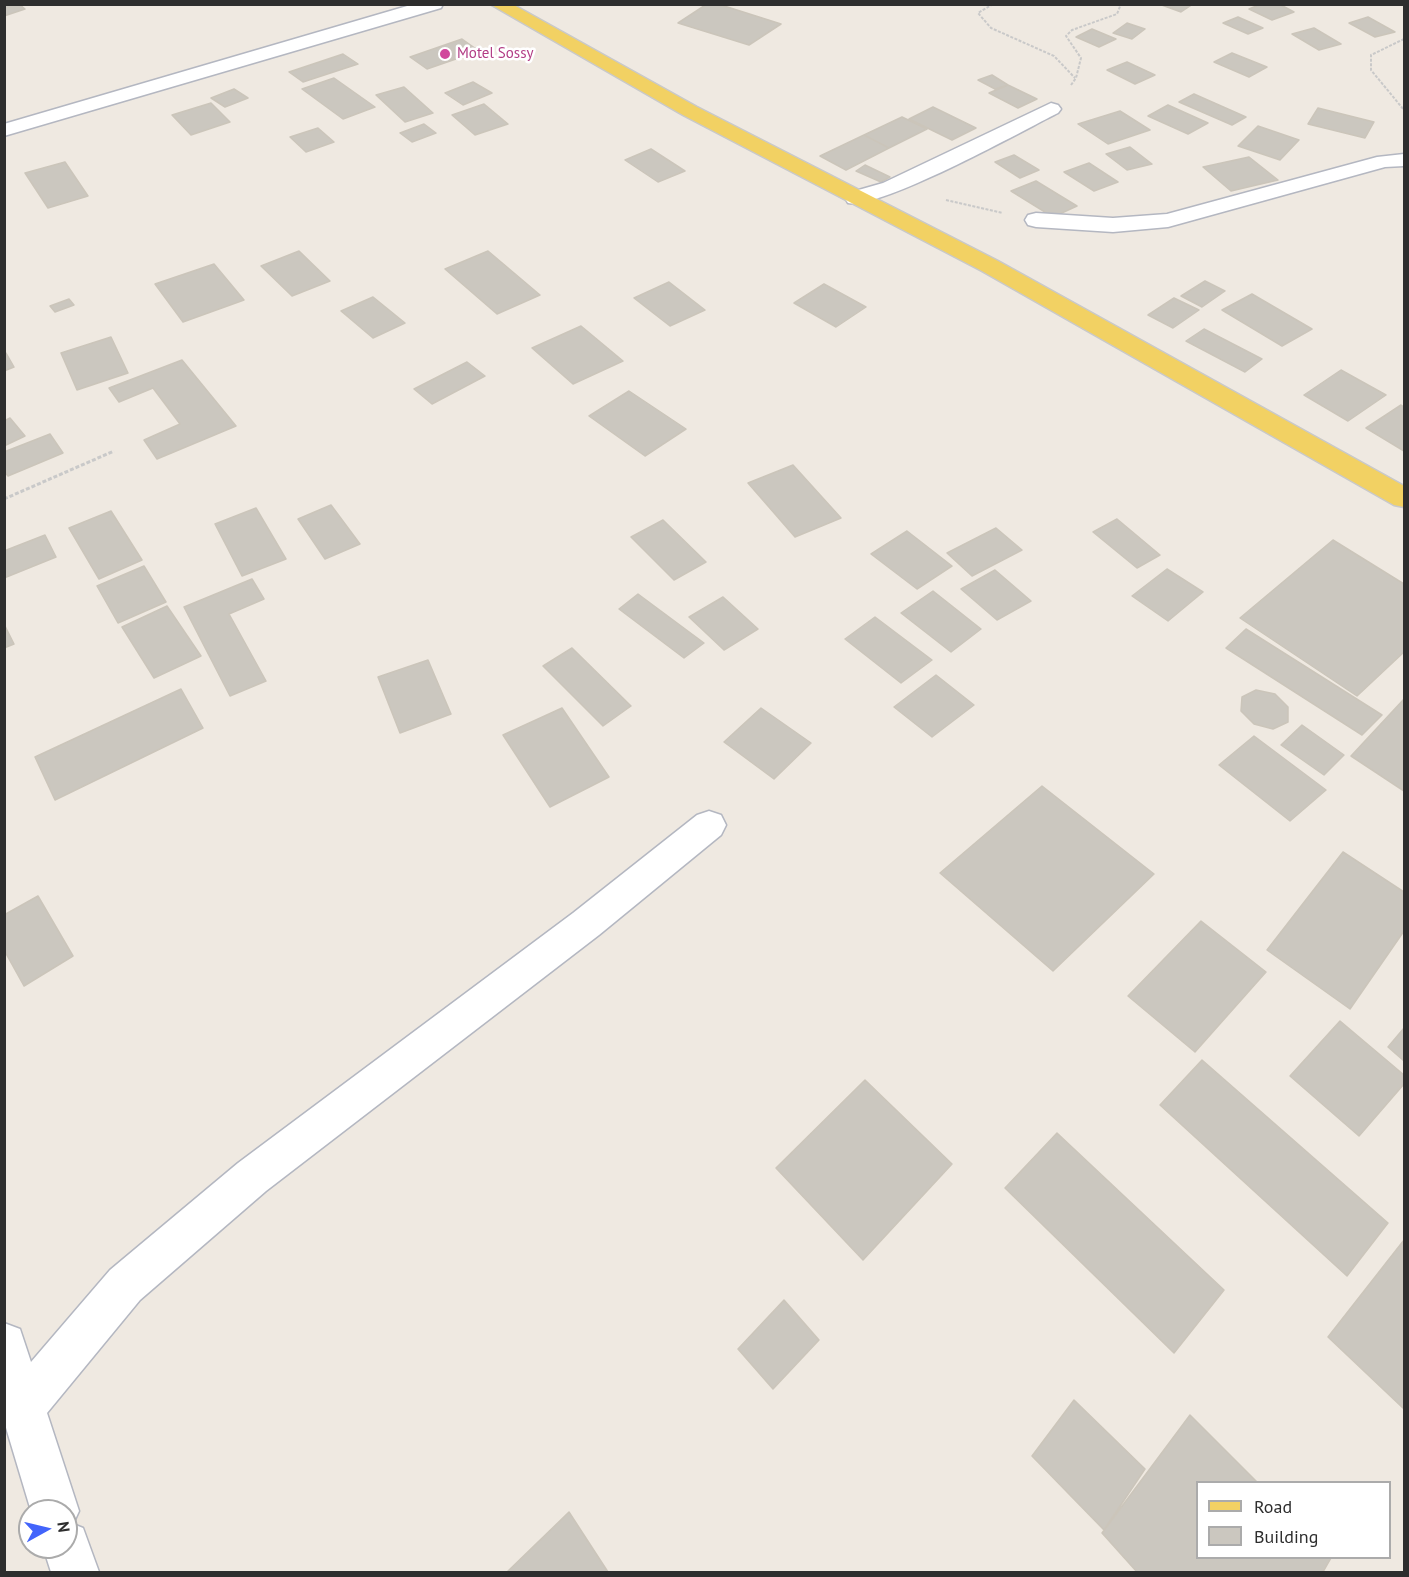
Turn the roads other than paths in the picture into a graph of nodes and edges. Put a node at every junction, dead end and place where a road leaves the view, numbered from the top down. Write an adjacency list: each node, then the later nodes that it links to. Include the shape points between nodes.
1 (435, 4): 4 (street)
2 (498, 4): 6 (main road)
3 (1052, 109): 6 (street, via 890,187)
4 (4, 130)
5 (1404, 160): 7 (street, via 1384,161 1168,220 1113,225)
6 (856, 198): 8 (main road, via 990,266)
7 (1036, 220)
8 (1404, 498)
9 (709, 825): 11 (street, via 586,924 252,1178 134,1277)
10 (4, 1345): 11 (street)
11 (23, 1407): 12 (street)
12 (51, 1499)

